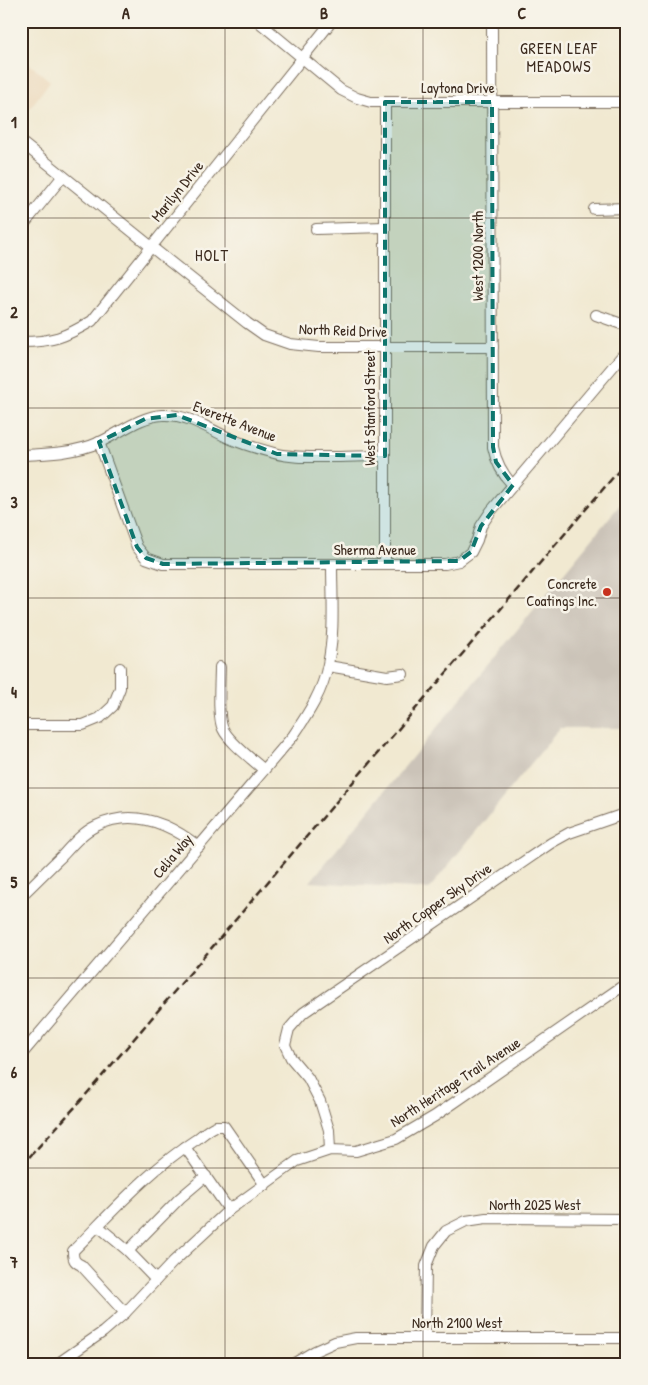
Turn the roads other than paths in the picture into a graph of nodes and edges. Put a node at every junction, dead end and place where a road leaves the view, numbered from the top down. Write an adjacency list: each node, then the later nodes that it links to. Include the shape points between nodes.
1 (332, 21): 4 (street, Marilyn Drive)
2 (492, 21): 6 (street, West 1200 North)
3 (260, 23): 4 (street, Laytona Drive)
4 (302, 58): 5 (street, Laytona Drive, via 341,90 371,102); 15 (street, Marilyn Drive)
5 (385, 102): 6 (street, Laytona Drive); 12 (street, West Stanford Street)
6 (492, 102): 7 (street, Laytona Drive); 20 (street, West 1200 North)
7 (627, 102)
8 (21, 142): 9 (street, North Reid Drive)
9 (63, 176): 13 (street); 15 (street, North Reid Drive)
10 (627, 208): 11 (street)
11 (594, 209)
12 (384, 227): 14 (street); 19 (street, West Stanford Street)
13 (21, 228)
14 (316, 229)
15 (151, 247): 18 (street, Marilyn Drive, via 92,321 58,338); 19 (street, North Reid Drive, via 264,334 290,344)
16 (596, 315): 17 (street)
17 (627, 326)
18 (21, 342)
19 (384, 347): 20 (street, North Reid Drive); 24 (street, West Stanford Street)
20 (492, 347): 25 (street, West 1200 North, via 493,448 496,462)
21 (627, 350): 25 (street, Sherma Avenue)
22 (99, 442): 23 (street, Everette Avenue, via 54,453); 24 (street, Everette Avenue, via 145,419 169,415 190,419 254,448 277,454 302,457); 26 (street, Sherma Avenue, via 137,547 146,558 163,564)
23 (21, 455)
24 (385, 456): 27 (street, West Stanford Street)
25 (513, 485): 27 (street, Sherma Avenue, via 481,526 471,552 459,561)
26 (332, 564): 27 (street, Sherma Avenue); 28 (street, Celia Way, via 332,636)
27 (385, 564)
28 (328, 666): 31 (street, via 388,676); 33 (street, Celia Way, via 309,713)
29 (220, 667): 33 (street, via 220,721 223,730)
30 (120, 668): 32 (street, via 120,688 113,706 100,718 83,725)
31 (403, 674)
32 (21, 725)
33 (264, 770): 35 (street, Celia Way)
34 (627, 813): 40 (street, North Copper Sky Drive, via 569,833 551,843 303,1013 289,1030 285,1045 320,1101 329,1130)
35 (199, 847): 36 (street, via 172,828 153,821 115,819 96,826 81,837); 38 (street, Celia Way)
36 (21, 896)
37 (627, 983): 40 (street, North Heritage Trail Avenue, via 442,1111 396,1139 356,1151)
38 (21, 1055)
39 (185, 1146): 41 (street); 42 (street, via 217,1126 224,1126); 45 (street)
40 (330, 1150): 42 (street, North Heritage Trail Avenue, via 297,1161)
41 (206, 1176): 43 (street); 46 (street)
42 (265, 1185): 43 (street, North Heritage Trail Avenue)
43 (229, 1210): 47 (street, North Heritage Trail Avenue)
44 (627, 1219): 49 (street, North 2025 West, via 486,1218 466,1221 446,1231 434,1246 426,1266)
45 (98, 1226): 46 (street); 48 (street, via 73,1251 73,1258)
46 (128, 1251): 47 (street)
47 (156, 1280): 48 (street, North Heritage Trail Avenue)
48 (125, 1313): 51 (street, North Heritage Trail Avenue)
49 (425, 1337): 50 (street, North 2100 West); 52 (street, North 2100 West, via 356,1338 335,1342)
50 (627, 1338)
51 (57, 1364)
52 (292, 1364)

